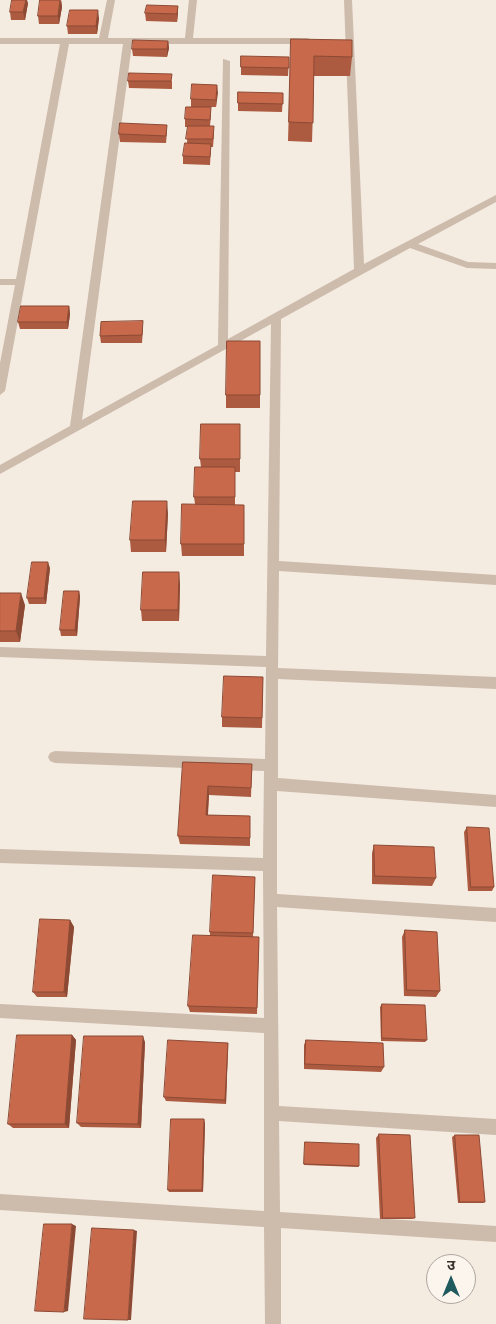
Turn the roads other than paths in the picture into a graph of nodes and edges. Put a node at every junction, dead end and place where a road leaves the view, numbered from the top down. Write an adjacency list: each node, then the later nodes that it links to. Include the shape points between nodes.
1 (111, 0): 6 (street)
2 (193, 0): 8 (street)
3 (348, 0): 14 (street, via 346,41)
4 (0, 40): 5 (street)
5 (65, 41): 6 (street); 16 (street)
6 (103, 41): 7 (street)
7 (128, 41): 8 (street); 22 (street)
8 (189, 41): 9 (street)
9 (322, 41)
10 (226, 61): 20 (street)
11 (496, 198): 12 (street)
12 (409, 244): 13 (street, via 467,265); 14 (street)
13 (496, 266)
14 (359, 271): 17 (street)
15 (0, 282): 16 (street)
16 (20, 282): 19 (street)
17 (276, 316): 20 (street); 24 (street)
18 (0, 327): 19 (street)
19 (12, 327): 21 (street)
20 (223, 346): 22 (street)
21 (0, 391)
22 (76, 428): 23 (street)
23 (0, 470)
24 (274, 566): 25 (street); 27 (street)
25 (496, 580)
26 (0, 652): 27 (street)
27 (273, 667): 28 (street); 30 (street)
28 (496, 684)
29 (55, 757): 30 (street)
30 (271, 764): 31 (street)
31 (272, 784): 32 (street); 34 (street)
32 (496, 801)
33 (0, 856): 34 (street)
34 (270, 865): 35 (street)
35 (271, 900): 36 (street); 38 (street)
36 (496, 915)
37 (0, 1011): 38 (street)
38 (271, 1026): 39 (street)
39 (273, 1113): 40 (street); 42 (street)
40 (496, 1128)
41 (0, 1202): 42 (street)
42 (272, 1221): 43 (street); 44 (street)
43 (496, 1234)
44 (273, 1324)

